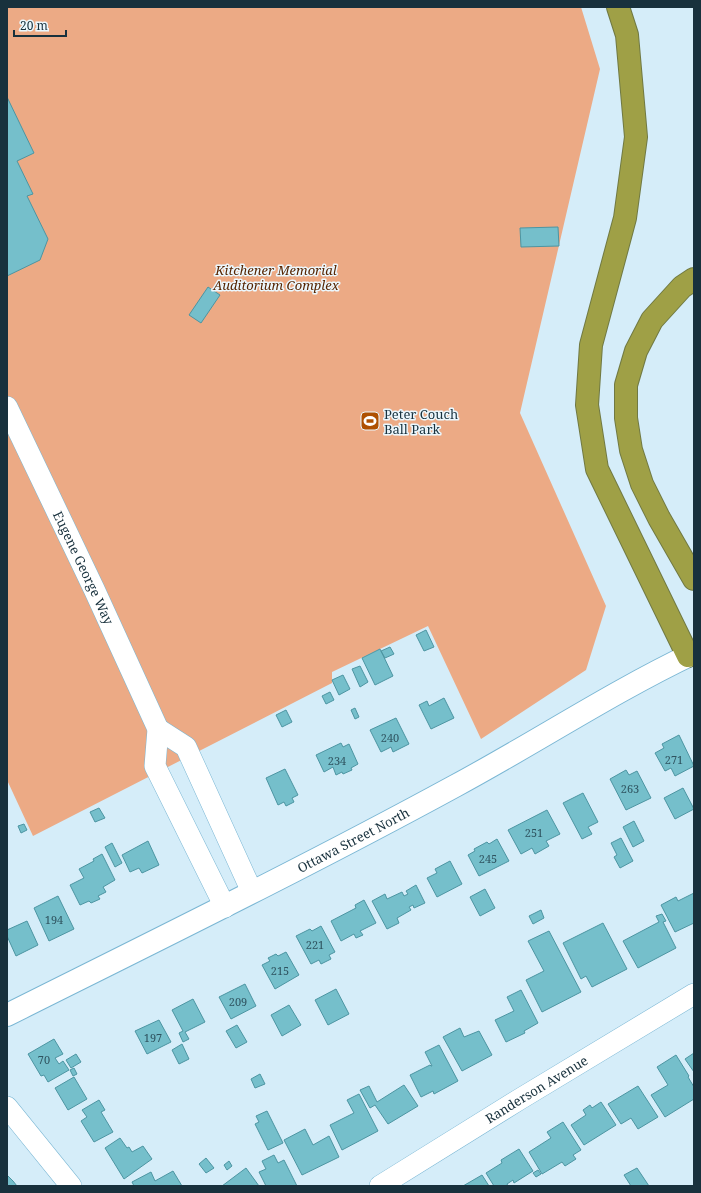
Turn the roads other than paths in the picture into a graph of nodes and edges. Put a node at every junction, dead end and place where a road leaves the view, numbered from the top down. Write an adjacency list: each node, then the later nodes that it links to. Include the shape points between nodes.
1 (618, 7): 5 (highway, via 627,35 636,137 625,218 591,345 587,405 597,469)
2 (694, 279): 4 (highway, via 682,287 652,320 636,351 626,385 626,418 631,450 642,484)
3 (7, 407): 6 (street, Eugene George Way)
4 (694, 579)
5 (691, 655): 7 (main road, Ottawa Street North, via 654,673 456,786)
6 (158, 729): 7 (street, via 186,747); 8 (street, Eugene George Way, via 155,766)
7 (252, 892): 8 (main road, Ottawa Street North)
8 (225, 907): 10 (main road, Ottawa Street North)
9 (694, 994): 13 (street, Randerson Avenue)
10 (7, 1016)
11 (7, 1107): 12 (street)
12 (71, 1186)
13 (380, 1186)

